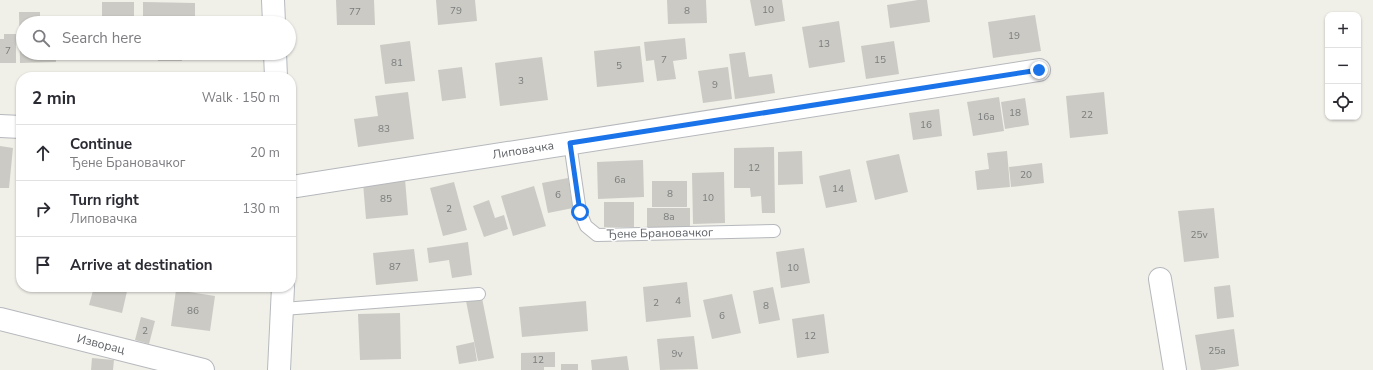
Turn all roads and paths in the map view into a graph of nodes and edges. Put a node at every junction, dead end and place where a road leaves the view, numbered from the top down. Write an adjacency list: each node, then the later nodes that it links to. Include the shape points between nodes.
1 (273, 0): 2 (street)
2 (274, 16)
3 (275, 60): 5 (street)
4 (1039, 70): 8 (street, Липовачка)
5 (276, 72)
6 (0, 126): 7 (street)
7 (16, 127)
8 (570, 143): 9 (street, Липовачка); 10 (lane, Ђене Брановачког, via 580,212 586,226 597,234)
9 (296, 186)
10 (774, 230)
11 (1160, 279): 18 (street)
12 (283, 292): 14 (street)
13 (479, 294): 14 (lane)
14 (283, 309): 17 (street)
15 (0, 319): 16 (street, Изворац)
16 (203, 370)
17 (279, 370)
18 (1175, 370)

